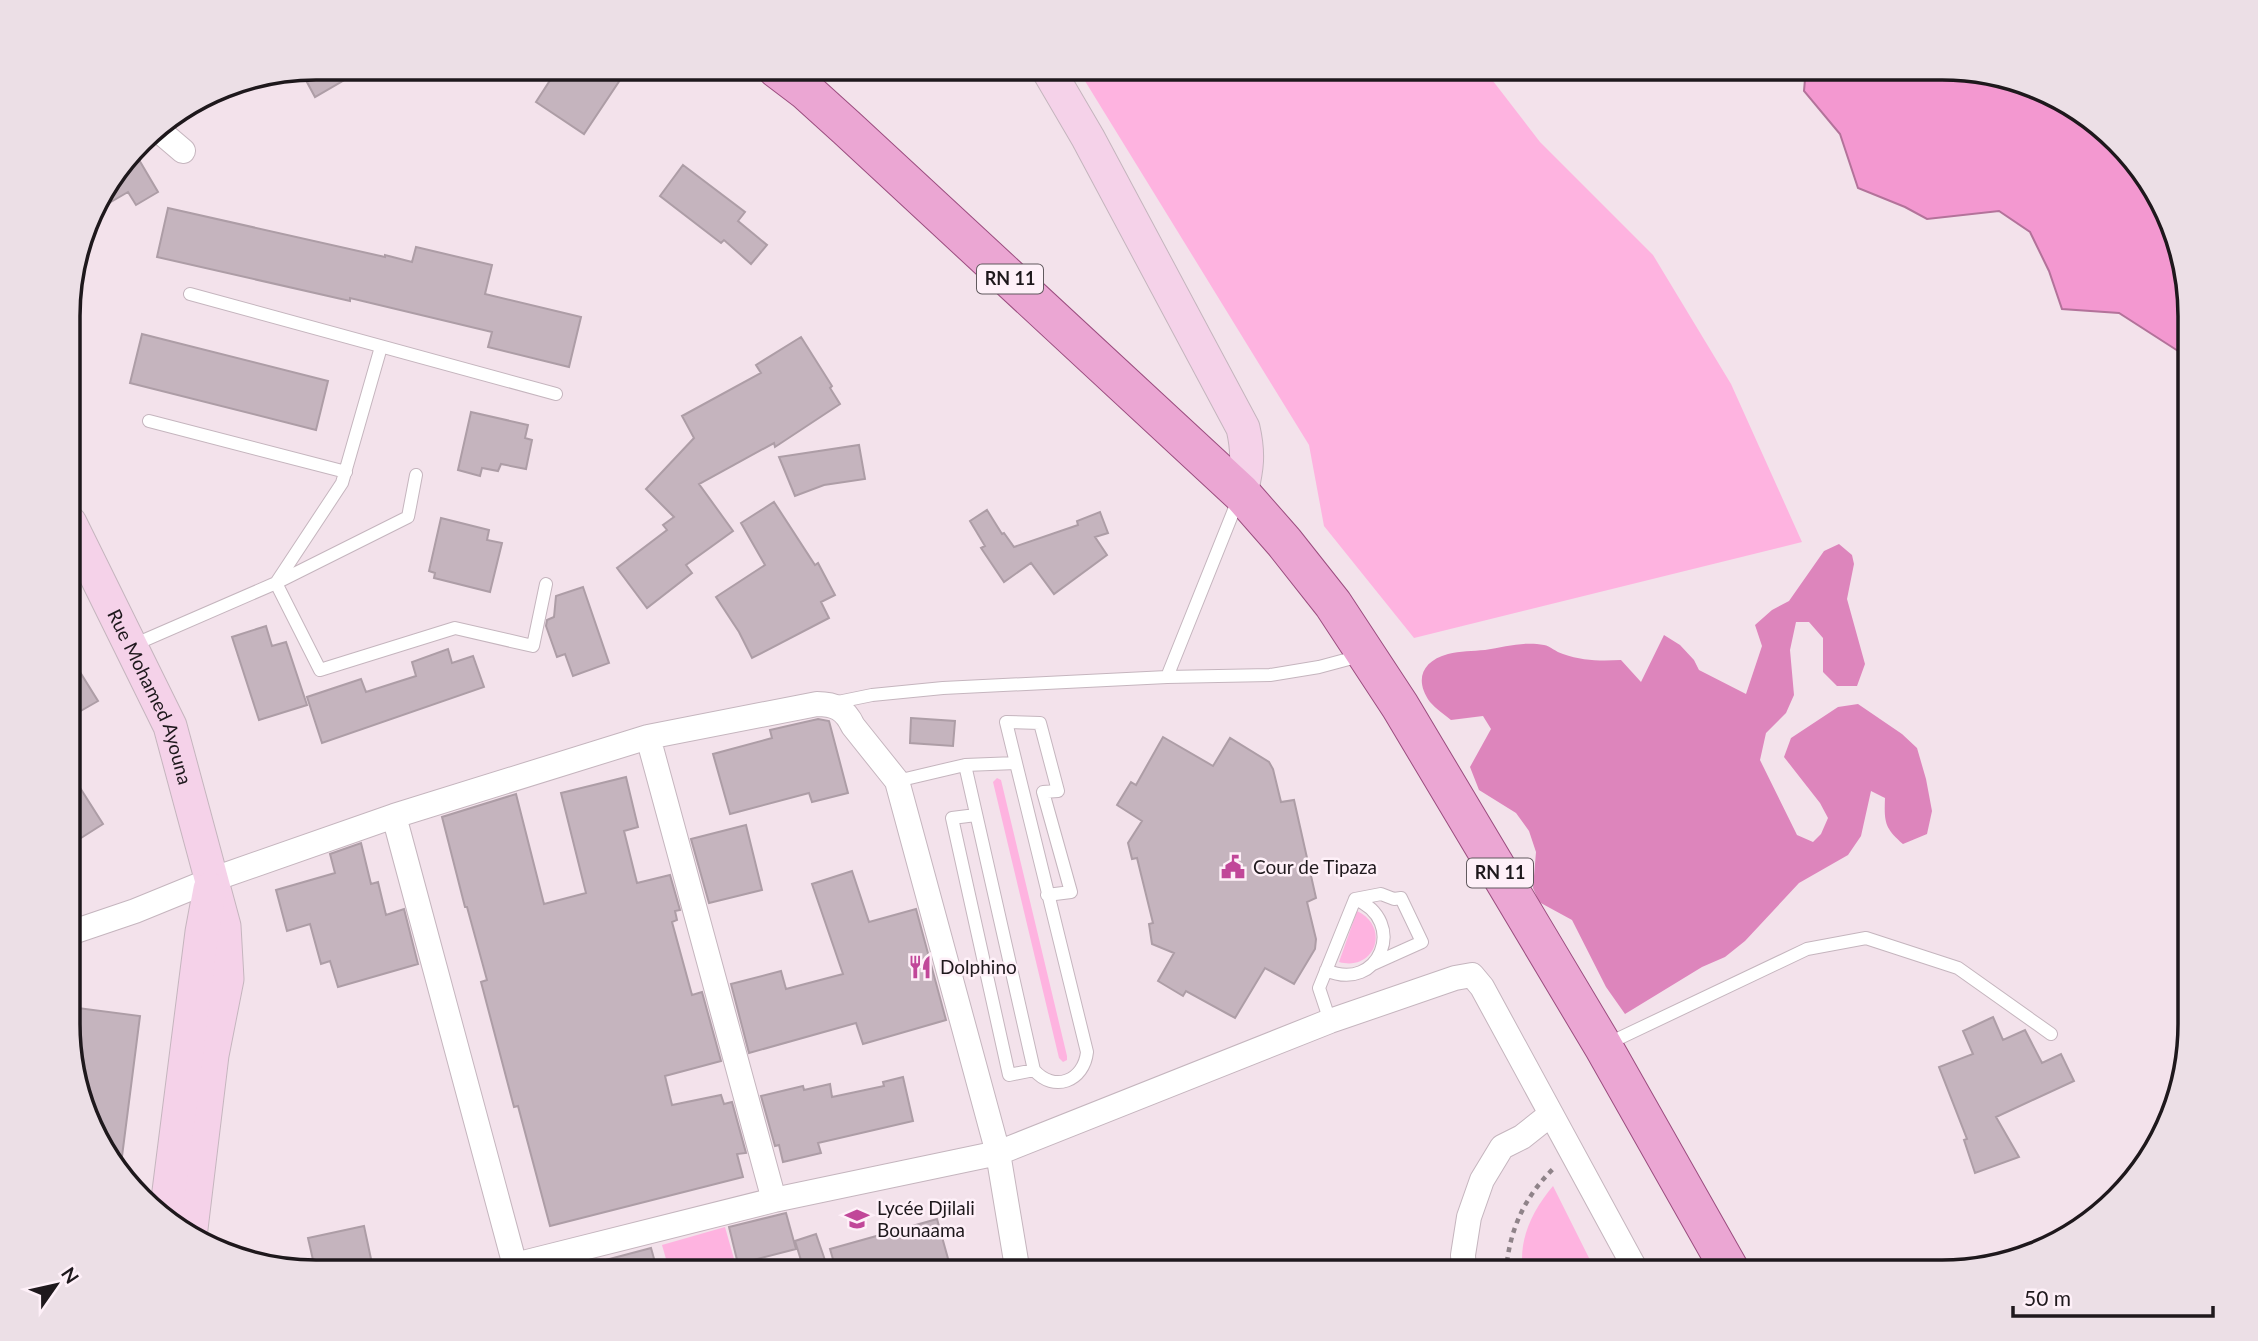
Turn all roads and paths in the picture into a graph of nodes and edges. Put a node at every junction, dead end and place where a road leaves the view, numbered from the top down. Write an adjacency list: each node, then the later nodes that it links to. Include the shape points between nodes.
1 (792, 80): 11 (main road, RN 11)
2 (1054, 80): 11 (main road, via 1240,420 1248,464)
3 (165, 136): 4 (street)
4 (183, 151)
5 (190, 294): 6 (lane)
6 (381, 347): 7 (lane); 9 (lane)
7 (556, 394)
8 (149, 421): 9 (lane)
9 (346, 472): 13 (lane)
10 (416, 475): 13 (lane, via 408,517)
11 (1241, 493): 16 (main road, RN 11, via 1333,604); 17 (lane)
12 (80, 544): 15 (main road, Rue Mohamed Ayouna)
13 (276, 583): 14 (lane, via 320,670 455,628 533,646); 15 (lane)
14 (546, 584)
15 (130, 646): 25 (main road, Rue Mohamed Ayouna, via 170,726)
16 (1367, 653): 17 (lane, via 1294,672); 33 (main road, RN 11)
17 (1167, 677): 18 (lane, via 943,688)
18 (829, 704): 19 (street); 22 (street, via 848,716)
19 (648, 737): 24 (street); 38 (street)
20 (1016, 763): 21 (lane); 26 (lane); 26 (lane, via 1006,722 1040,723 1058,791 1043,792 1071,892)
21 (965, 765): 22 (lane); 23 (lane)
22 (897, 780): 36 (street)
23 (976, 815): 34 (lane); 34 (lane, via 951,818 1009,1075)
24 (394, 816): 25 (street); 41 (street)
25 (211, 880): 28 (street); 39 (main road); 40 (main road, Rue Mohamed Ayouna, via 224,926 227,979 212,1055)
26 (1047, 895): 34 (lane, via 1087,1052 1084,1067 1068,1081 1052,1082)
27 (1355, 899): 29 (lane, via 1373,909 1383,927 1383,947); 29 (lane, via 1381,894 1401,898 1422,942); 30 (lane)
28 (80, 930)
29 (1373, 964): 30 (lane, via 1356,975)
30 (1326, 970): 31 (lane, via 1318,988)
31 (1330, 1021): 35 (street, via 1472,975); 36 (street)
32 (2052, 1034): 33 (lane, via 1958,968 1866,938 1807,949)
33 (1603, 1046): 47 (main road, RN 11)
34 (1034, 1070)
35 (1551, 1114): 44 (street, via 1502,1147 1482,1180 1469,1217); 46 (street)
36 (998, 1153): 38 (street); 43 (street)
37 (1556, 1166): 45 (path, via 1535,1188 1519,1216)
38 (774, 1200): 42 (street)
39 (167, 1207)
40 (191, 1225)
41 (514, 1260)
42 (550, 1260)
43 (1016, 1260)
44 (1463, 1260)
45 (1507, 1260)
46 (1630, 1260)
47 (1724, 1260)

